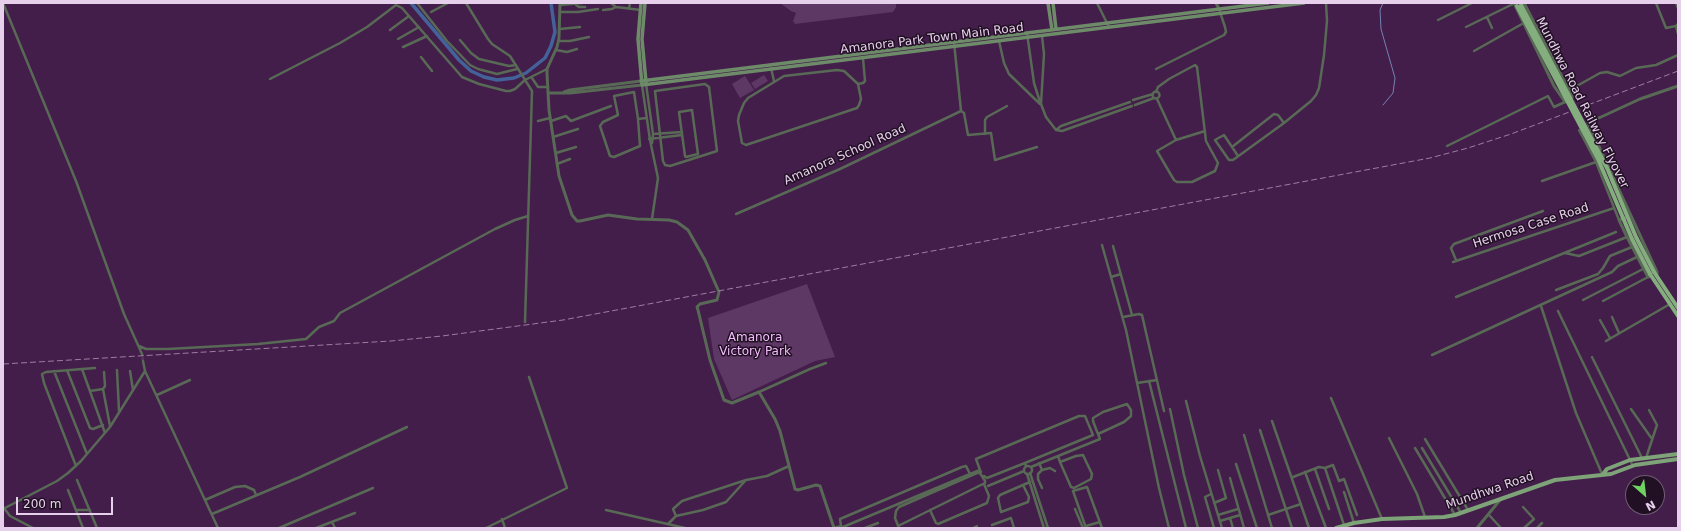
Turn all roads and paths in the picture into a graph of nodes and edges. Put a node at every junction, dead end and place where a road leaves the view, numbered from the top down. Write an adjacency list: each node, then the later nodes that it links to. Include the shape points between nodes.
1 (3, 3): 159 (street, via 76,180 124,314)
2 (418, 3): 70 (street, via 447,41 470,65 497,74)
3 (448, 3): 32 (street)
4 (466, 3): 68 (street, via 488,39 510,56)
5 (582, 3): 22 (street)
6 (612, 3): 25 (street)
7 (630, 3): 26 (street)
8 (641, 3): 31 (main road)
9 (645, 3): 31 (main road)
10 (1048, 3): 48 (main road)
11 (1053, 3): 48 (main road)
12 (1097, 3): 38 (street)
13 (1216, 3): 29 (street)
14 (1268, 3): 29 (main road, Amanora Park Town Main Road)
15 (1304, 3): 34 (main road, Amanora Park Town Main Road)
16 (1326, 3): 98 (street, via 1325,48 1319,88 1311,101)
17 (1472, 3): 37 (street)
18 (1656, 3): 40 (street, via 1666,28)
19 (1676, 3): 27 (street)
20 (395, 4): 35 (street); 75 (street, via 340,43)
21 (560, 4): 22 (street); 33 (street)
22 (575, 4): 24 (street)
23 (1518, 4): 36 (street); 39 (street); 58 (street); 139 (highway, Mundhwa Road Railway Flyover, bridge, via 1608,168)
24 (585, 7)
25 (616, 7): 26 (street); 30 (street)
26 (629, 8): 31 (street)
27 (1678, 8)
28 (598, 9): 33 (street)
29 (1219, 9): 34 (street); 38 (main road, Amanora Park Town Main Road)
30 (603, 10)
31 (642, 10): 77 (main road)
32 (431, 12)
33 (561, 12): 46 (street)
34 (1221, 14): 43 (main road, Amanora Park Town Main Road); 72 (street, via 1226,32 1224,35)
35 (409, 16): 41 (street); 47 (street)
36 (1486, 17): 44 (street); 45 (street)
37 (1438, 20)
38 (1106, 23): 43 (street); 48 (main road, Amanora Park Town Main Road)
39 (1522, 24): 61 (street); 64 (street)
40 (1677, 25): 49 (street)
41 (419, 27): 51 (street); 54 (street)
42 (580, 27): 46 (street)
43 (1109, 27): 52 (main road, Amanora Park Town Main Road)
44 (1466, 27)
45 (1492, 28)
46 (560, 29): 56 (street)
47 (390, 30)
48 (1054, 30): 50 (main road, Amanora Park Town Main Road)
49 (1678, 34)
50 (1028, 35): 52 (main road, Amanora Park Town Main Road); 57 (main road, Amanora Park Town Main Road); 59 (main road, Amanora Park Town Main Road); 89 (street, via 1034,84)
51 (427, 36): 60 (street); 76 (street, via 462,77 506,91 515,89)
52 (1042, 36): 89 (street, via 1044,54)
53 (589, 37): 56 (street)
54 (398, 39)
55 (460, 40): 68 (street, via 479,59 508,66)
56 (559, 41): 63 (street)
57 (999, 41): 59 (main road, Amanora Park Town Main Road); 89 (street, via 1009,74)
58 (1544, 42): 61 (street); 82 (street)
59 (954, 44): 67 (main road, Amanora Park Town Main Road); 69 (main road, Amanora Park Town Main Road); 93 (street)
60 (403, 47)
61 (1535, 47): 88 (street)
62 (577, 49): 63 (street, via 567,52)
63 (556, 50): 71 (street)
64 (1474, 51)
65 (1678, 55): 82 (street, via 1656,65 1636,68 1620,76 1607,72 1600,73 1575,87)
66 (421, 57): 73 (street)
67 (863, 58): 69 (main road, Amanora Park Town Main Road); 79 (street, via 865,81)
68 (516, 65): 70 (street)
69 (771, 67): 77 (main road, Amanora Park Town Main Road); 78 (street)
70 (517, 69): 76 (street)
71 (547, 69): 74 (street); 81 (street)
72 (1156, 69)
73 (432, 71)
74 (532, 78): 76 (street); 81 (street, via 538,87)
75 (270, 79)
76 (525, 80): 126 (street, via 532,91)
77 (644, 82): 84 (street, Amanora Park Town Main Road, via 594,88 570,94); 94 (street); 103 (street)
78 (774, 82): 79 (street, via 786,75 837,70 844,71); 79 (street, via 744,103 738,121 744,145 857,108 861,99)
79 (858, 84)
80 (1678, 86): 127 (street, via 1640,99 1588,123)
81 (548, 87): 84 (street)
82 (1568, 88): 88 (street, via 1572,98)
83 (1154, 93): 85 (street); 86 (street); 86 (street, via 1160,94); 102 (street, via 1169,79 1196,66)
84 (549, 94): 96 (street)
85 (1149, 95): 86 (street); 87 (street)
86 (1154, 99): 90 (street); 111 (street)
87 (1132, 101): 90 (street); 100 (street)
88 (1564, 102): 114 (street, via 1554,107 1548,96)
89 (1041, 104): 100 (street, via 1046,117)
90 (1134, 105): 100 (street, via 1062,132)
91 (611, 106): 96 (street, via 571,121 566,116)
92 (1007, 106): 106 (street, via 986,117)
93 (961, 111): 106 (street, via 964,113 968,134); 125 (street, Amanora School Road, via 840,169)
94 (646, 118): 95 (street); 110 (street)
95 (638, 119): 95 (street, via 635,93 614,96 618,115 600,126 610,156 614,157 640,146)
96 (551, 120): 97 (street); 107 (street)
97 (538, 121)
98 (1284, 123): 116 (street, via 1274,114); 118 (street)
99 (578, 129): 107 (street)
100 (1056, 130)
101 (1579, 130): 120 (street)
102 (1205, 131): 111 (street); 111 (street, via 1207,143 1218,162 1217,166 1215,171 1192,182 1174,180 1157,153)
103 (653, 134): 104 (street); 108 (street)
104 (660, 134): 105 (street); 109 (street); 109 (street, via 655,91 706,84 709,86 716,152 668,166 663,163)
105 (682, 134): 105 (street, via 685,157 698,154 692,110 679,112); 109 (street)
106 (985, 134): 115 (street, via 991,134 995,160)
107 (553, 138): 117 (street)
108 (653, 138): 109 (street); 110 (street); 112 (street)
109 (660, 138)
110 (649, 139): 112 (street)
111 (1176, 140)
112 (651, 144): 128 (street, via 658,178)
113 (576, 146): 117 (street)
114 (1447, 146)
115 (1036, 147)
116 (1232, 147): 118 (street); 118 (street, via 1224,135 1215,140 1229,160)
117 (556, 153): 121 (street)
118 (1238, 156)
119 (570, 159): 121 (street)
120 (1596, 162): 122 (street); 123 (street)
121 (557, 164): 128 (street, via 562,188 572,215 577,221 608,215)
122 (1542, 182)
123 (1614, 208): 124 (street, Hermosa Case Road, via 1455,261 1451,248 1454,244); 129 (street)
124 (1543, 211)
125 (736, 214)
126 (528, 216): 155 (street); 159 (street, via 495,230 342,311 334,321 319,327 306,339 168,349 146,349)
127 (1630, 216): 129 (street); 141 (street, via 1657,272)
128 (652, 219): 181 (street, via 678,222 686,228 711,272 719,292 718,299 700,304 698,310 710,360 724,400 732,403)
129 (1620, 220): 131 (street)
130 (1616, 232): 135 (street)
131 (1626, 237): 134 (street); 135 (street, via 1579,256)
132 (1102, 245): 140 (street)
133 (1113, 246): 138 (street)
134 (1632, 247): 136 (street); 142 (street, via 1610,256 1598,274)
135 (1565, 253): 143 (street)
136 (1637, 257): 137 (street); 147 (street)
137 (1643, 269): 139 (street); 144 (street)
138 (1121, 274): 140 (street); 150 (street)
139 (1651, 275): 141 (highway, Mundhwa Road Railway Flyover); 145 (street); 146 (highway, Mundhwa Road Railway Flyover)
140 (1111, 277): 153 (street)
141 (1657, 277): 148 (highway, Mundhwa Road Railway Flyover)
142 (1556, 290)
143 (1456, 297)
144 (1583, 300)
145 (1603, 301)
146 (1670, 304): 151 (highway, Mundhwa Road Railway Flyover); 156 (street)
147 (1541, 306): 161 (street); 227 (street, via 1576,413)
148 (1678, 308)
149 (1558, 311): 208 (street)
150 (1132, 315): 153 (street); 175 (street, via 1142,315)
151 (1678, 316)
152 (1612, 317): 156 (street)
153 (1122, 318): 177 (street)
154 (1600, 320): 157 (street)
155 (525, 322)
156 (1619, 333): 157 (street)
157 (1610, 338): 158 (street)
158 (1606, 340)
159 (139, 346): 160 (street)
160 (142, 354)
161 (1432, 355)
162 (1592, 357): 206 (street)
163 (143, 361): 171 (street)
164 (826, 363): 181 (street)
165 (95, 368): 166 (street)
166 (82, 369): 167 (street); 180 (street)
167 (67, 370): 169 (street); 191 (street, via 90,428)
168 (117, 370): 189 (street)
169 (54, 371): 203 (street); 213 (street, via 44,372 42,376)
170 (130, 371): 179 (street)
171 (145, 371): 179 (street); 182 (street)
172 (104, 372): 178 (street)
173 (528, 377): 269 (street, via 567,488)
174 (190, 380): 182 (street)
175 (1157, 380): 176 (street); 187 (street)
176 (1149, 381): 177 (street); 302 (street)
177 (1137, 382): 301 (street)
178 (103, 388): 180 (street); 192 (street)
179 (132, 390): 189 (street)
180 (90, 391): 191 (street)
181 (759, 392): 214 (street, via 775,418)
182 (157, 395): 243 (street)
183 (1331, 398): 270 (street)
184 (1186, 401): 240 (street)
185 (1170, 409): 303 (street)
186 (1631, 409): 200 (street)
187 (1164, 410)
188 (1649, 410): 200 (street, via 1657,425)
189 (119, 412): 192 (street)
190 (1272, 421): 228 (street)
191 (102, 425): 195 (street)
192 (110, 427): 195 (street)
193 (407, 427): 241 (street)
194 (1260, 430): 250 (street)
195 (105, 433): 203 (street)
196 (1098, 434): 196 (street, via 1093,418 1127,404 1131,416); 205 (street, via 1100,439)
197 (1244, 435): 261 (street)
198 (1389, 438): 267 (street, via 1417,494)
199 (1425, 439): 256 (street)
200 (1653, 439): 206 (street)
201 (1415, 448): 263 (street)
202 (1422, 448): 258 (street)
203 (87, 454): 213 (street)
204 (1678, 454): 206 (main road, Mundhwa Road)
205 (1058, 456): 209 (street); 210 (street)
206 (1644, 458): 208 (main road, Mundhwa Road)
207 (1678, 459): 215 (main road, Mundhwa Road)
208 (1630, 460): 215 (street); 227 (main road, Mundhwa Road, via 1607,469)
209 (1060, 462): 209 (street, via 1071,487 1074,488 1091,479 1092,474 1083,456)
210 (1039, 463): 216 (street); 220 (street)
211 (1026, 464): 216 (street); 219 (street, via 987,478); 219 (street, via 1093,435 1085,416 1079,416 976,459); 222 (street)
212 (1236, 464): 308 (street)
213 (76, 466): 247 (street, via 56,481)
214 (789, 466): 231 (street, via 766,476); 294 (street, via 796,490 820,486)
215 (1633, 466): 227 (main road, Mundhwa Road, via 1611,474)
216 (1031, 467): 226 (street, via 1032,471)
217 (1325, 468): 218 (street); 262 (street, via 1333,465 1339,481 1344,479); 281 (street)
218 (1315, 469): 224 (street); 251 (street)
219 (980, 470): 225 (street)
220 (1042, 470): 223 (street, via 1050,468); 237 (street, via 1038,474)
221 (1218, 470): 244 (street, via 1226,498)
222 (1024, 471): 226 (street); 235 (street)
223 (1055, 471)
224 (1306, 472): 228 (street); 312 (street)
225 (970, 474): 279 (street); 279 (street, via 966,466 962,467 840,519)
226 (1028, 474): 232 (street); 299 (street)
227 (1602, 474): 242 (main road, Mundhwa Road, via 1555,480)
228 (1293, 477): 245 (street)
229 (1230, 478): 249 (street)
230 (78, 480): 253 (street)
231 (746, 480): 265 (street, via 726,502); 265 (street, via 682,501 673,509)
232 (1030, 482): 234 (street); 298 (street)
233 (984, 484): 255 (street); 255 (street, via 988,496 986,503 938,524); 282 (street, via 980,473 977,473 899,507 895,518)
234 (1023, 485): 234 (street, via 998,498 1001,512 1028,502 1029,497)
235 (988, 486)
236 (373, 488): 288 (street)
237 (1042, 488)
238 (68, 490): 252 (street)
239 (1344, 492): 275 (street)
240 (1211, 494): 244 (street); 304 (street, via 1205,497)
241 (256, 495): 243 (street, via 254,490 245,486 234,487); 259 (street)
242 (1501, 498): 256 (main road, Mundhwa Road); 264 (street)
243 (205, 500): 259 (street)
244 (1214, 503): 266 (street)
245 (1301, 504): 250 (street); 311 (street)
246 (1523, 507): 316 (street, via 1534,519)
247 (4, 509): 284 (street, via 8,515)
248 (1075, 509): 283 (street)
249 (1238, 509): 260 (street); 266 (street)
250 (1285, 509): 261 (street); 310 (street)
251 (1329, 509)
252 (76, 510): 253 (street); 285 (street)
253 (90, 510): 286 (street)
254 (606, 510): 277 (street)
255 (930, 510): 282 (street)
256 (1468, 511): 258 (main road, Mundhwa Road)
257 (356, 513): 272 (street)
258 (1461, 513): 263 (main road, Mundhwa Road)
259 (212, 514): 287 (street)
260 (1240, 515): 268 (street); 307 (street)
261 (1268, 515): 309 (street)
262 (1358, 515)
263 (1455, 515): 267 (main road, Mundhwa Road)
264 (1489, 515): 314 (street); 315 (street)
265 (676, 516): 277 (street)
266 (1218, 516): 271 (street)
267 (1425, 517): 270 (main road, Mundhwa Road)
268 (1230, 518): 271 (street); 306 (street)
269 (502, 519): 291 (street); 292 (street)
270 (1382, 519): 275 (main road, Mundhwa Road)
271 (1220, 521): 305 (street)
272 (332, 522): 289 (street); 290 (street)
273 (1100, 522): 283 (street); 283 (street, via 1087,487 1073,491); 300 (street)
274 (878, 523): 295 (street)
275 (1354, 523): 281 (main road, Mundhwa Road)
276 (1542, 523): 317 (street)
277 (668, 524): 293 (street)
278 (992, 525): 297 (street, via 1011,518)
279 (841, 526): 294 (street)
280 (977, 526): 296 (street)
281 (1345, 526): 313 (main road, Mundhwa Road)
282 (898, 527)
283 (1085, 527)
284 (33, 528)
285 (83, 528)
286 (97, 528)
287 (218, 528)
288 (279, 528)
289 (316, 528)
290 (335, 528)
291 (486, 528)
292 (505, 528)
293 (685, 528)
294 (834, 528)
295 (865, 528)
296 (973, 528)
297 (1014, 528)
298 (1044, 528)
299 (1048, 528)
300 (1102, 528)
301 (1169, 528)
302 (1186, 528)
303 (1198, 528)
304 (1214, 528)
305 (1222, 528)
306 (1233, 528)
307 (1244, 528)
308 (1257, 528)
309 (1272, 528)
310 (1292, 528)
311 (1309, 528)
312 (1326, 528)
313 (1336, 528)
314 (1477, 528)
315 (1501, 528)
316 (1524, 528)
317 (1536, 528)

